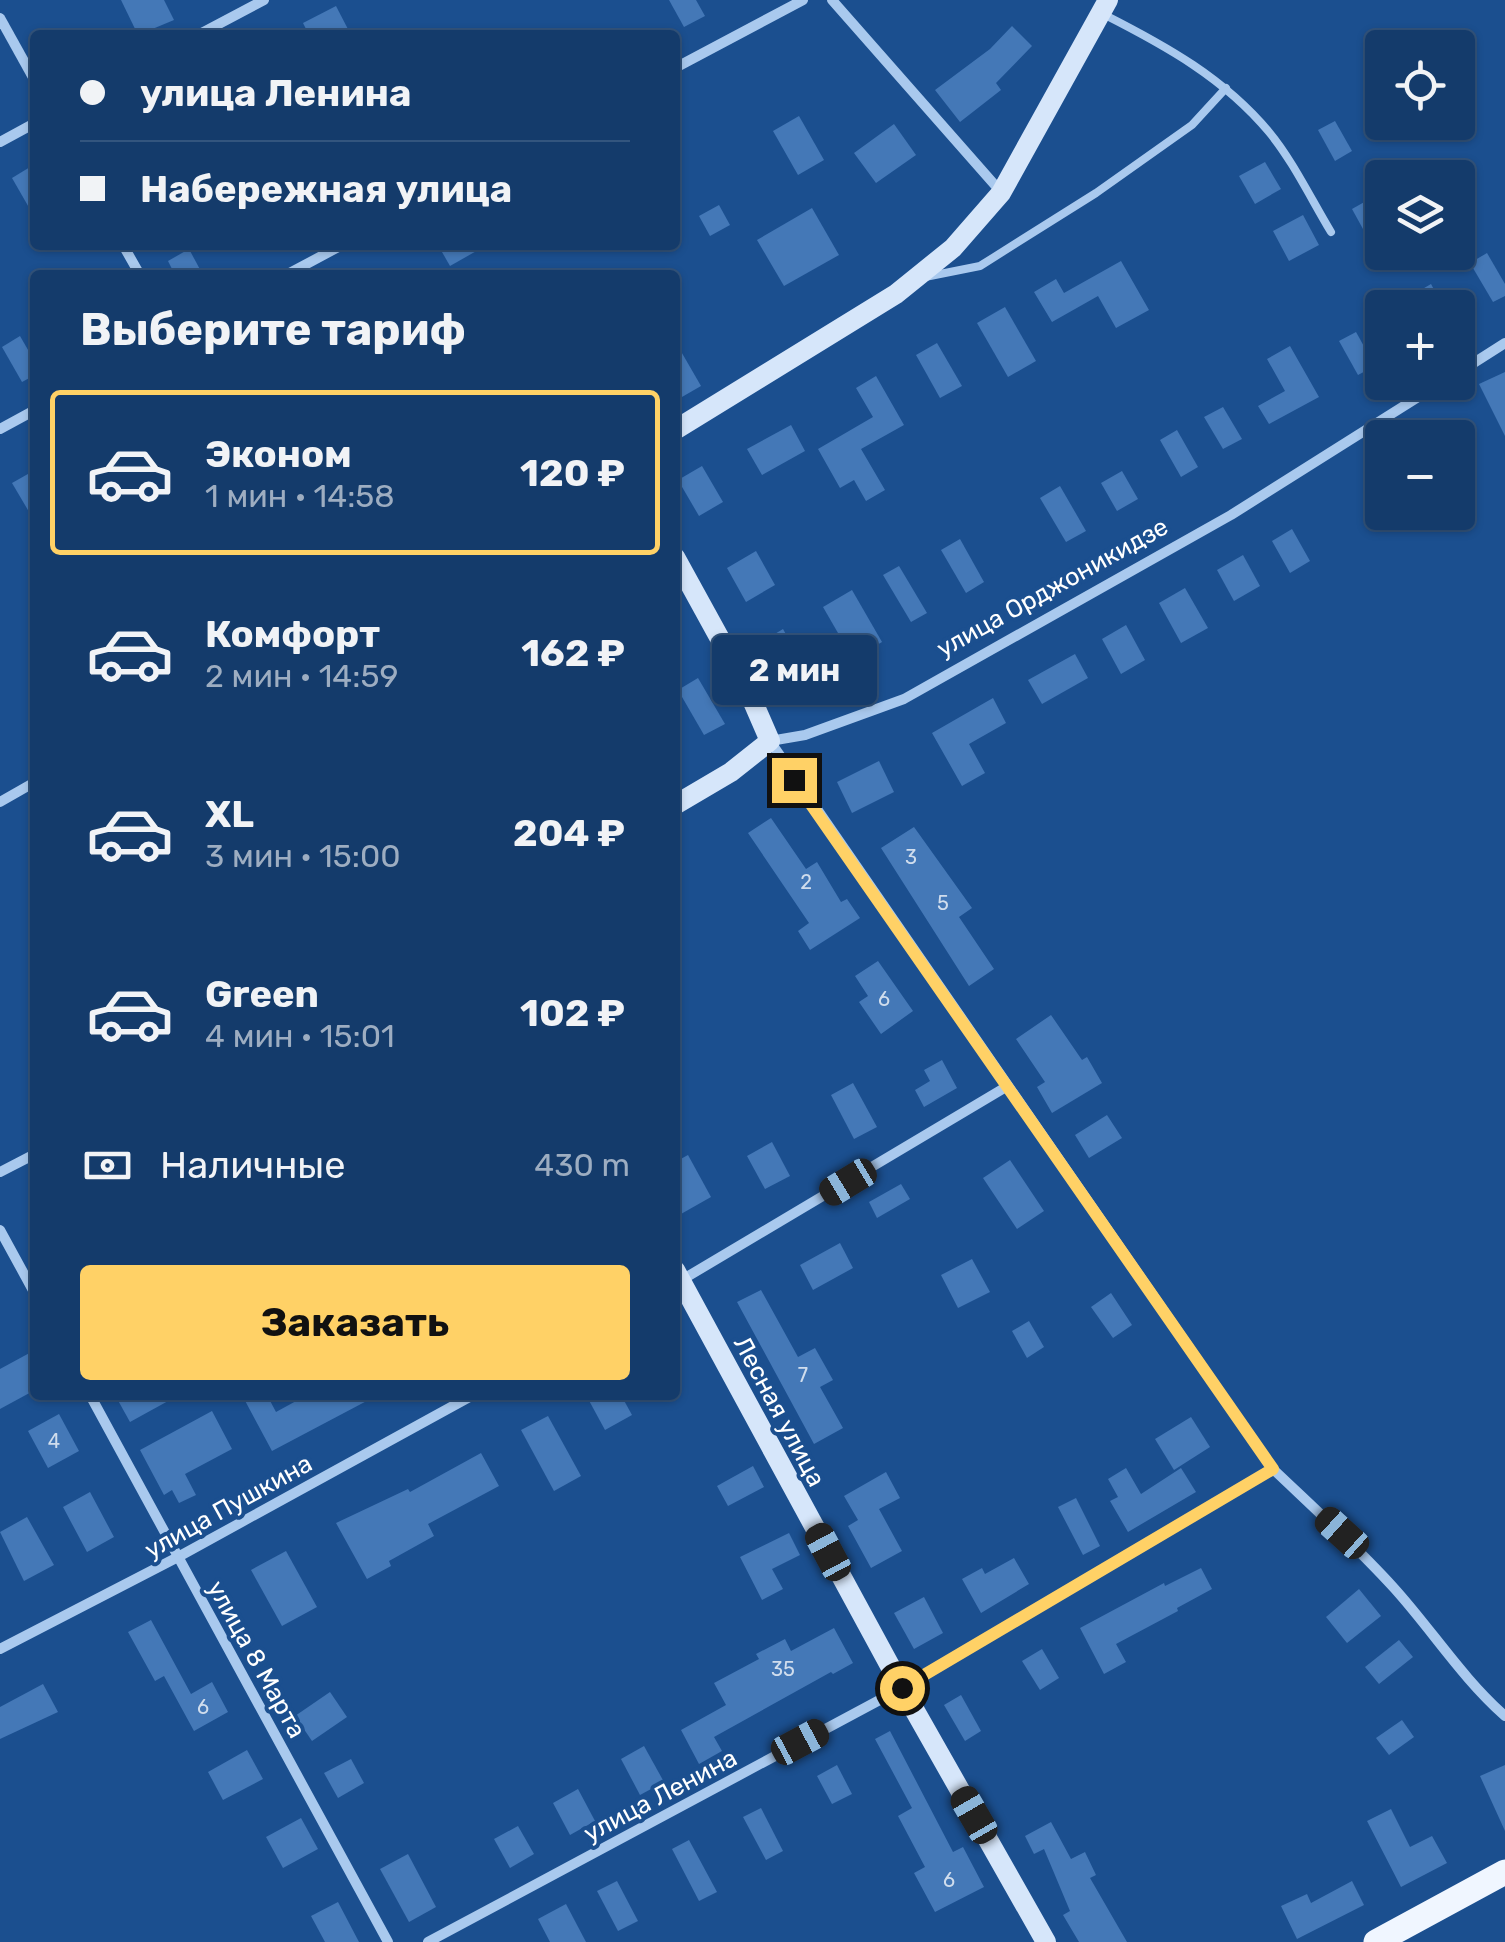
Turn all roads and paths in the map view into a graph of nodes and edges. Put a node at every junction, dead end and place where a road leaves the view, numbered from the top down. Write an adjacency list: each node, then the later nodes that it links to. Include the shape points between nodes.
1 (264, 0): 6 (street)
2 (803, 0): 7 (street)
3 (832, 0): 12 (street)
4 (1104, 6): 9 (lane); 12 (main road)
5 (0, 18): 8 (street)
6 (207, 30)
7 (680, 65)
8 (30, 72)
9 (1226, 88): 13 (lane, via 1270,134); 16 (lane, via 1192,125 980,266)
10 (30, 125): 11 (street)
11 (0, 142)
12 (1001, 193): 16 (main road, via 954,248)
13 (1332, 232)
14 (333, 250): 15 (street)
15 (295, 270)
16 (916, 278): 21 (main road)
17 (1505, 343): 18 (street)
18 (1475, 362)
19 (1414, 400): 24 (street, улица Орджоникидзе, via 1231,516 904,699)
20 (30, 413): 22 (street)
21 (680, 427)
22 (0, 430)
23 (680, 566): 24 (main road)
24 (770, 741): 26 (main road, улица Орджоникидзе); 28 (street)
25 (30, 785): 27 (street)
26 (680, 801)
27 (0, 802)
28 (1006, 1087): 32 (street); 37 (street)
29 (30, 1157): 30 (street)
30 (0, 1172)
31 (0, 1230): 34 (street)
32 (680, 1276)
33 (680, 1283): 40 (main road, Лесная улица)
34 (30, 1285)
35 (93, 1400): 38 (street, улица 8 Марта)
36 (464, 1400): 38 (street, улица Пушкина)
37 (1273, 1469): 40 (street, улица Ленина); 41 (street, via 1396,1590)
38 (178, 1557): 39 (street, улица Пушкина); 43 (street, улица 8 Марта)
39 (0, 1649)
40 (902, 1688): 44 (street, улица Ленина); 45 (main road, Лесная улица)
41 (1505, 1716)
42 (1505, 1872): 46 (main road)
43 (388, 1942)
44 (428, 1942)
45 (1046, 1942)
46 (1376, 1942)

